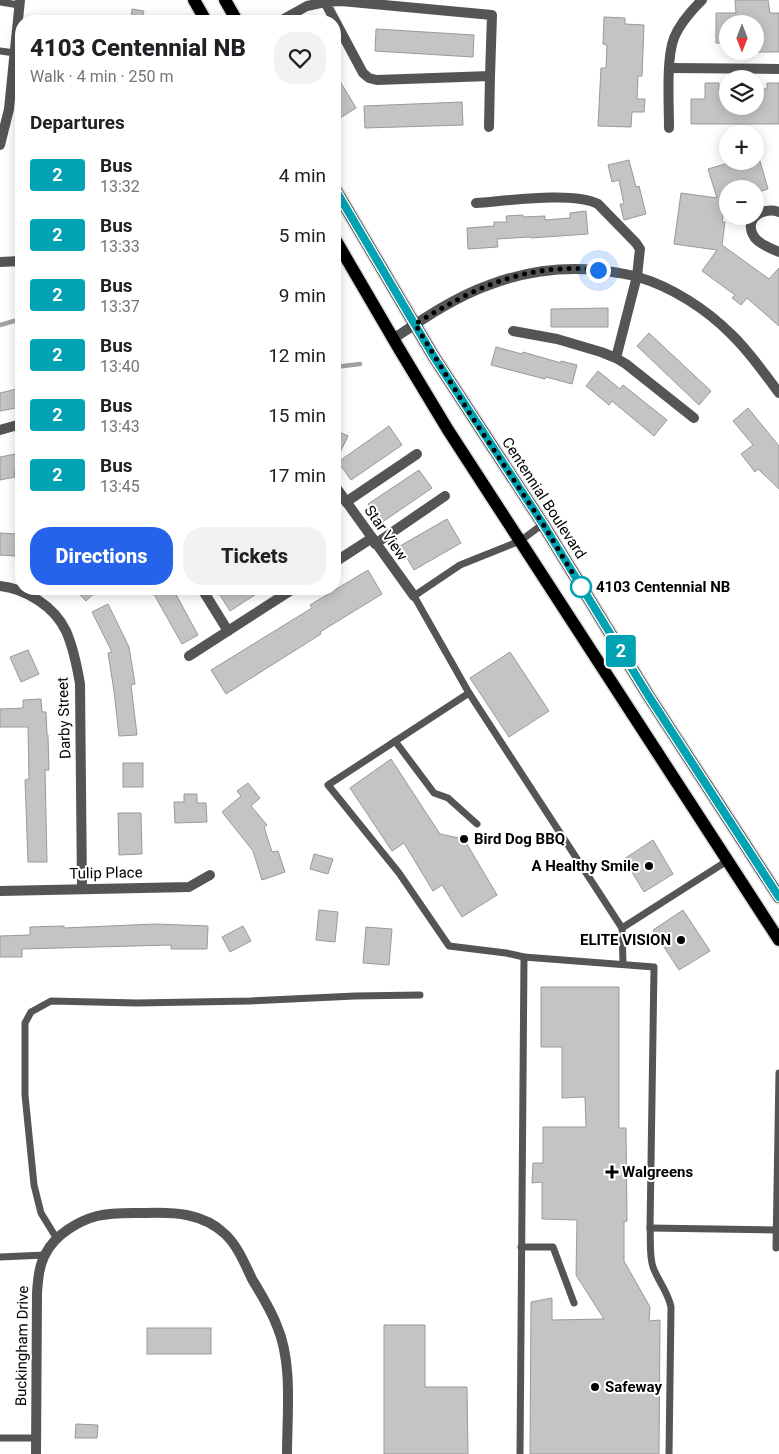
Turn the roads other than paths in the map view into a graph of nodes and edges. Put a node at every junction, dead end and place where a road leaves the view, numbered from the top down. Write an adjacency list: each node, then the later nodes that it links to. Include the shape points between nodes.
1 (194, 0): 8 (main road)
2 (225, 0): 9 (main road)
3 (702, 0): 15 (street, via 673,39)
4 (0, 2): 5 (lane)
5 (19, 2): 7 (street)
6 (325, 2): 10 (street, via 307,6); 11 (street); 17 (street, via 492,15)
7 (18, 15)
8 (203, 15)
9 (234, 15)
10 (291, 15)
11 (332, 15)
12 (341, 32): 17 (street, via 363,73 369,78)
13 (0, 51): 14 (lane)
14 (15, 53): 18 (street, via 8,109)
15 (670, 68): 16 (street); 20 (street)
16 (779, 69)
17 (490, 76): 19 (street)
18 (3, 121): 21 (street)
19 (490, 127)
20 (670, 128)
21 (0, 145)
22 (341, 199): 30 (main road, Centennial Boulevard)
23 (476, 203): 29 (street, via 549,198 590,200 598,204 640,249)
24 (779, 212): 26 (street, via 762,211 751,224 752,233 762,245)
25 (341, 249): 32 (main road)
26 (779, 252)
27 (15, 261): 28 (street)
28 (0, 262)
29 (637, 276): 30 (street, via 586,268 561,268 511,277 461,297); 33 (street); 34 (street, via 679,295 716,320 732,334)
30 (415, 324): 32 (street); 42 (main road, Centennial Boulevard)
31 (513, 331): 33 (street, via 557,339)
32 (396, 343): 44 (main road)
33 (616, 358): 35 (street)
34 (778, 389)
35 (694, 418)
36 (15, 426): 37 (street)
37 (0, 430)
38 (418, 454): 41 (street)
39 (341, 495): 41 (street, Star View)
40 (445, 496): 43 (street)
41 (346, 502): 43 (street, Star View)
42 (543, 524): 44 (lane); 61 (main road, Centennial Boulevard, via 648,695)
43 (373, 541): 45 (street); 51 (street, Star View)
44 (520, 541): 51 (lane, via 460,565); 57 (main road)
45 (341, 559)
46 (0, 586): 47 (street, Darby Street)
47 (15, 589)
48 (30, 595): 59 (street, Darby Street, via 52,612 65,629 80,684)
49 (206, 595): 52 (street)
50 (284, 595): 52 (street)
51 (414, 596): 54 (lane)
52 (228, 631): 53 (street)
53 (189, 656)
54 (470, 693): 55 (lane); 62 (lane)
55 (395, 741): 56 (lane, via 434,793 448,798); 64 (lane, via 328,785 398,873 449,946)
56 (478, 824)
57 (727, 861): 62 (lane); 63 (main road)
58 (210, 875): 59 (street, Tulip Place, via 189,887)
59 (82, 889): 60 (street, Tulip Place)
60 (0, 891)
61 (779, 897)
62 (622, 928): 65 (lane)
63 (779, 940)
64 (524, 957): 65 (lane); 71 (lane)
65 (623, 964): 68 (lane, via 654,967)
66 (420, 996): 70 (lane, via 250,1001 51,1001 31,1012 25,1023 25,1095 34,1185 40,1213)
67 (779, 1073): 69 (lane)
68 (650, 1228): 69 (lane); 81 (lane, via 651,1260 671,1307)
69 (777, 1230): 72 (lane)
70 (57, 1239): 73 (street, Buckingham Drive); 79 (street, Buckingham Drive, via 79,1222 116,1213 174,1212 191,1215 225,1234 237,1249 277,1326 283,1346 287,1375)
71 (522, 1248): 75 (lane, via 553,1248); 80 (lane)
72 (776, 1248)
73 (45, 1256): 74 (lane); 77 (street, Buckingham Drive, via 38,1272)
74 (0, 1257)
75 (574, 1303)
76 (0, 1438): 77 (lane)
77 (36, 1438): 78 (street, Buckingham Drive)
78 (36, 1454)
79 (287, 1454)
80 (520, 1454)
81 (669, 1454)

